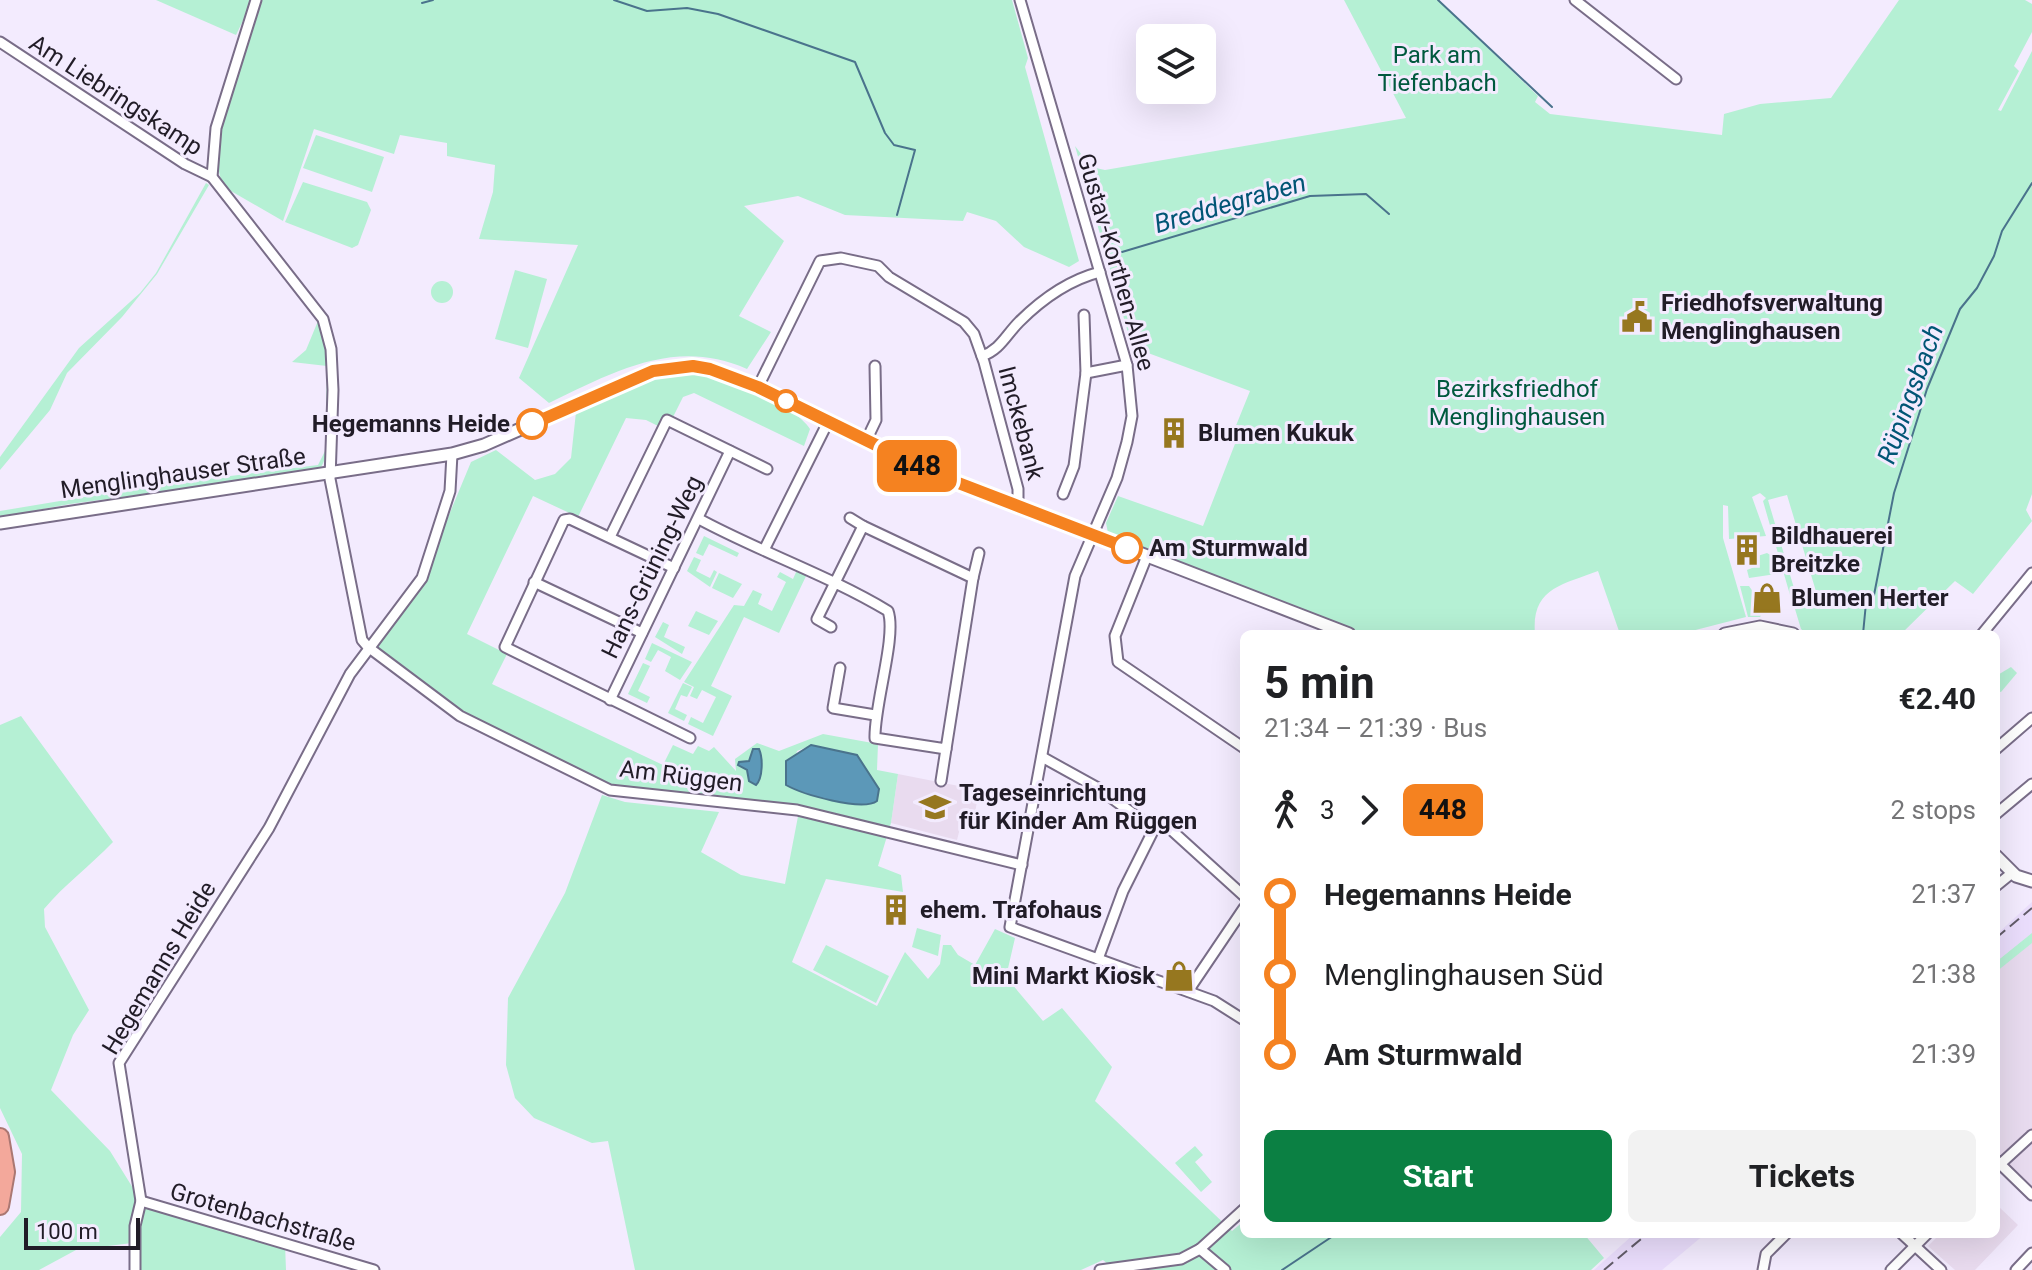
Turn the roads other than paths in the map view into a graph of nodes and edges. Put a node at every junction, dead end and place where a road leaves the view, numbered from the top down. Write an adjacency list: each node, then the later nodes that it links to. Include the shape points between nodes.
1 (256, 0): 6 (street, via 216,128)
2 (1020, 0): 7 (street, Gustav-Korthen-Allee)
3 (1575, 0): 5 (street)
4 (0, 42): 6 (street, Am Liebringskamp)
5 (1676, 79)
6 (212, 177): 19 (street, via 323,319 333,390)
7 (1100, 272): 9 (street, Imckebank, via 1057,290 995,350); 10 (street, Gustav-Korthen-Allee)
8 (1084, 315): 12 (street)
9 (982, 356): 13 (street, via 974,334 950,311 872,264 826,258 817,266); 21 (street, Imckebank)
10 (1127, 365): 12 (street); 26 (street, Gustav-Korthen-Allee, via 1132,416 1127,442)
11 (875, 366): 15 (street, via 876,420)
12 (1086, 373): 20 (street, via 1074,466)
13 (758, 387): 14 (street, Menglinghauser Straße); 17 (street, Menglinghauser Straße, via 693,366 653,371)
14 (828, 422): 15 (street, Menglinghauser Straße); 28 (street)
15 (866, 441): 21 (street, Menglinghauser Straße, via 935,474)
16 (730, 451): 18 (street); 23 (street, Hans-Grüning-Weg); 27 (street, via 667,420)
17 (452, 454): 19 (street, Menglinghauser Straße); 42 (street, Hegemanns Heide, via 450,491 422,578)
18 (767, 469)
19 (330, 475): 24 (street, Menglinghauser Straße); 42 (street, via 362,640)
20 (1063, 494)
21 (1018, 504): 26 (street, Menglinghauser Straße)
22 (850, 518): 25 (street)
23 (699, 519): 28 (street); 31 (street, Hans-Grüning-Weg)
24 (0, 523)
25 (863, 526): 33 (street); 35 (street)
26 (1092, 534): 30 (street, Menglinghauser Straße); 51 (street, via 1075,576)
27 (610, 537): 31 (street); 34 (street, via 564,520)
28 (764, 550): 35 (street)
29 (979, 553): 33 (street)
30 (1147, 556): 37 (street, Menglinghauser Straße); 48 (street, via 1115,636 1118,662)
31 (674, 568): 41 (street, Hans-Grüning-Weg)
32 (2032, 573): 40 (street)
33 (973, 578): 50 (street)
34 (534, 582): 41 (street); 44 (street, via 505,647)
35 (834, 584): 36 (street, via 812,617); 45 (street, via 890,613)
36 (831, 627)
37 (1339, 630)
38 (1745, 630): 39 (street)
39 (1774, 630)
40 (1985, 630)
41 (642, 633): 44 (street, Hans-Grüning-Weg)
42 (368, 647): 57 (street, Am Rüggen, via 460,716 610,790 797,810); 71 (street, Hegemanns Heide, via 269,828 119,1063)
43 (840, 668): 45 (street, via 833,708)
44 (610, 700): 47 (street)
45 (875, 715): 50 (street, via 875,738)
46 (2032, 718): 49 (street)
47 (690, 738)
48 (1240, 745)
49 (2000, 746)
50 (946, 749): 52 (street)
51 (1042, 757): 55 (street, via 1098,788); 57 (street)
52 (941, 781)
53 (2032, 784): 54 (street)
54 (2000, 811)
55 (1154, 829): 61 (street, via 1168,827); 63 (street)
56 (2000, 860): 58 (street)
57 (1022, 865): 63 (street, via 1010,927)
58 (2012, 873): 59 (street); 60 (street)
59 (2032, 881)
60 (2000, 883)
61 (1240, 892)
62 (1240, 914): 64 (street)
63 (1098, 959): 64 (street)
64 (1188, 991): 65 (street)
65 (1240, 1017)
66 (2032, 1135): 68 (street)
67 (0, 1137): 72 (highway, via 6,1172)
68 (2000, 1162)
69 (2000, 1167): 70 (street)
70 (2032, 1195)
71 (141, 1201): 80 (street, Hegemanns Heide); 81 (street, Grotenbachstraße)
72 (0, 1206)
73 (1240, 1213): 78 (street)
74 (1782, 1238): 84 (street, via 1766,1254)
75 (1906, 1238): 77 (street)
76 (1923, 1238): 77 (street)
77 (1915, 1246): 85 (street); 86 (street)
78 (1200, 1249): 82 (street, via 1181,1259); 83 (street)
79 (2032, 1253): 87 (street)
80 (135, 1270)
81 (374, 1270)
82 (1100, 1270)
83 (1225, 1270)
84 (1763, 1270)
85 (1891, 1270)
86 (1941, 1270)
87 (2016, 1270)

